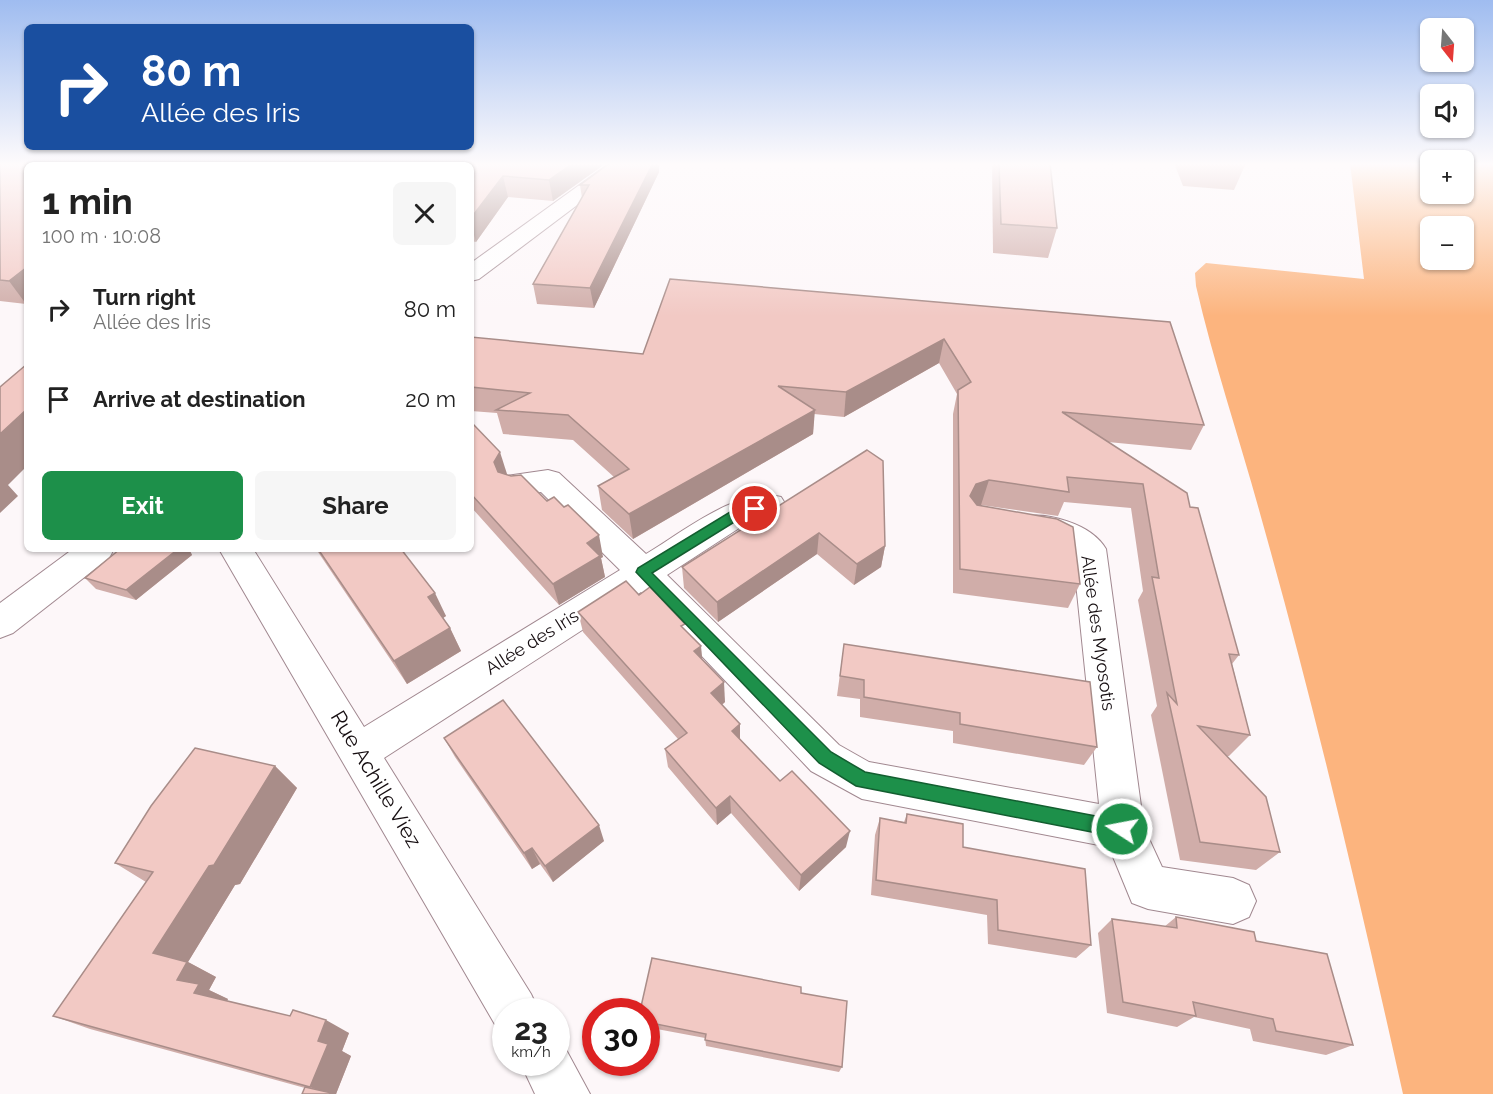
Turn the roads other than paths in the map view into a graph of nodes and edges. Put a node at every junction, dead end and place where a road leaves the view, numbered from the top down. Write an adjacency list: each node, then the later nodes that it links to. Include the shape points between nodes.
1 (553, 214): 2 (street)
2 (474, 272)
3 (518, 484): 8 (street, via 548,481)
4 (770, 506): 8 (street, Allée des Iris, via 740,512)
5 (992, 521): 11 (street, Allée des Myosotis, via 1058,530 1076,537 1089,549)
6 (93, 552): 9 (street)
7 (238, 552): 10 (street, Rue Achille Viez)
8 (643, 572): 10 (street, Allée des Iris); 11 (street, via 825,758 862,780)
9 (7, 611)
10 (360, 751): 13 (street, Rue Achille Viez)
11 (1122, 829): 12 (street, Allée des Myosotis, via 1148,887)
12 (1233, 901)
13 (506, 998)
14 (553, 1076): 15 (street)
15 (564, 1094)

